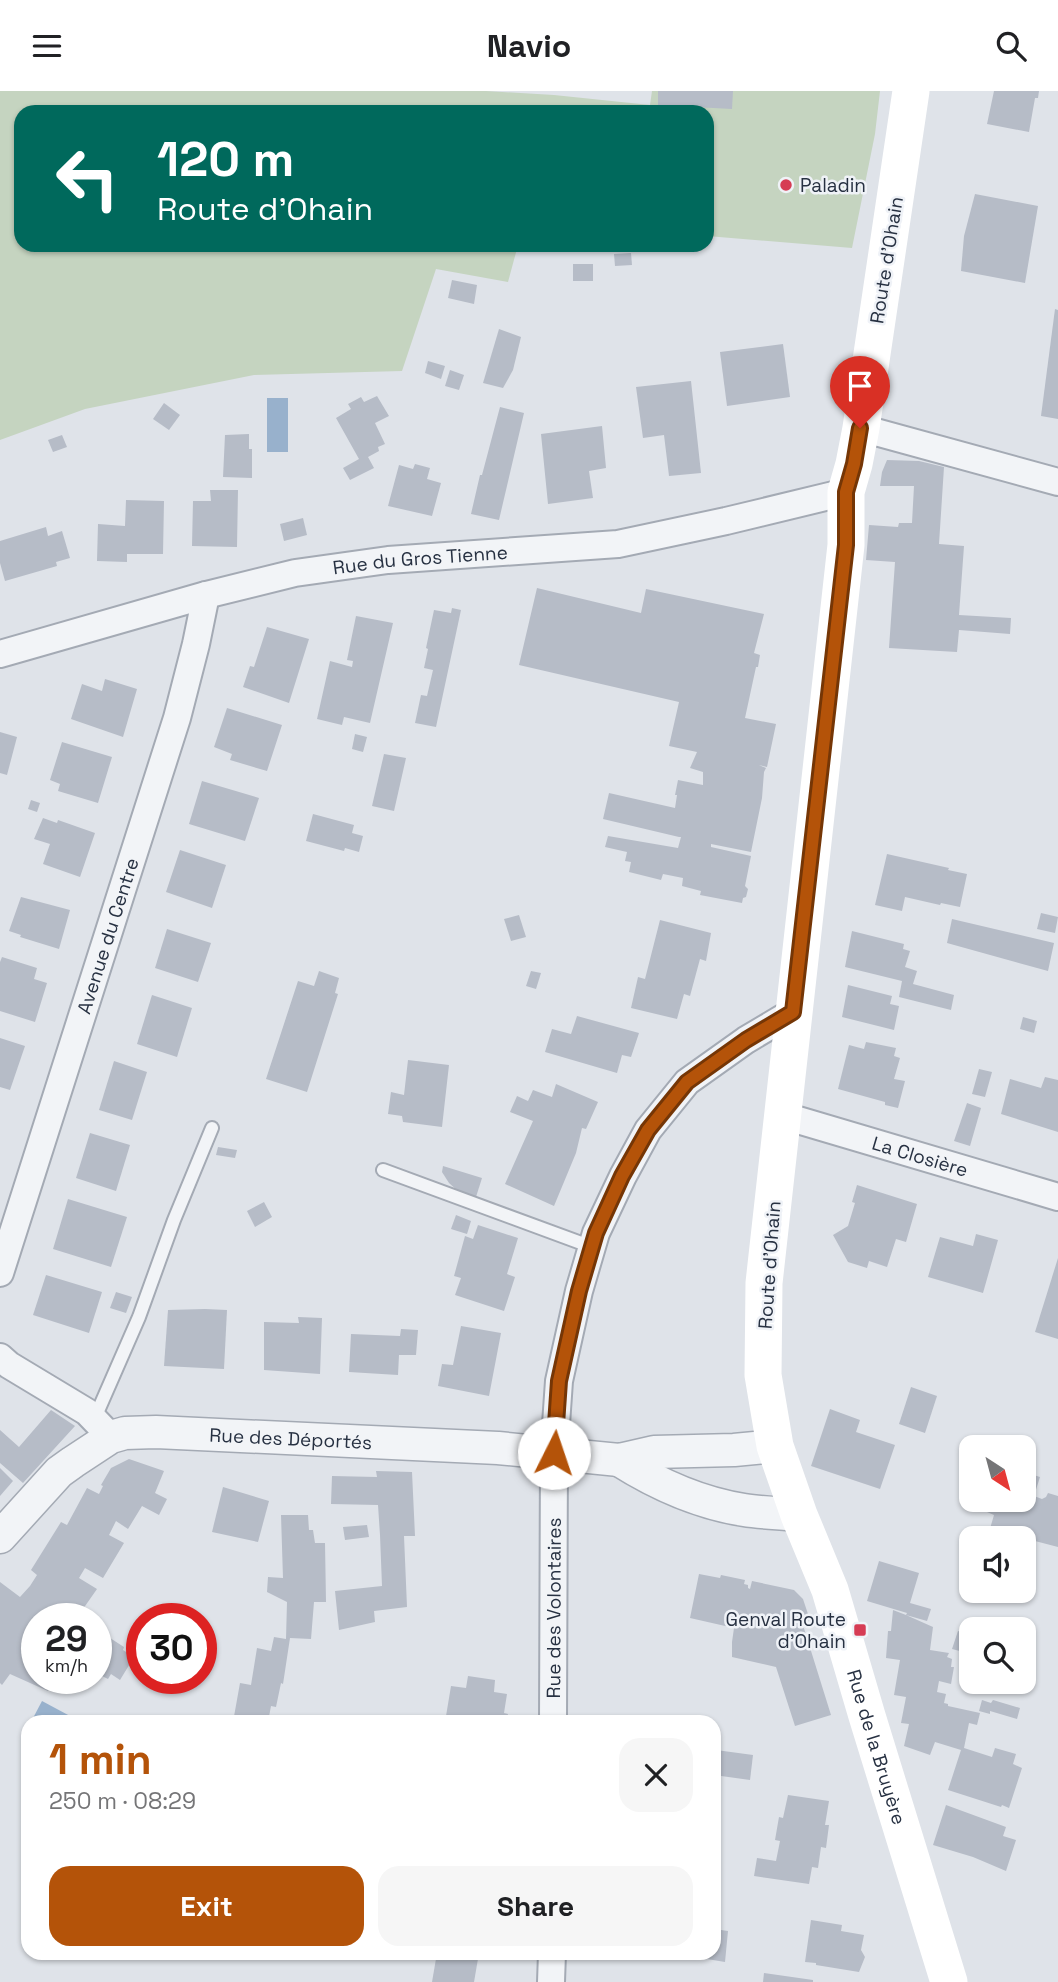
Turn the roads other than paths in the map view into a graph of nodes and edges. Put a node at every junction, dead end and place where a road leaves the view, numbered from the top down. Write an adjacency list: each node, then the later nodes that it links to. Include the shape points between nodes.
1 (911, 91): 2 (main road, Route d'Ohain)
2 (860, 428): 3 (street); 4 (main road, Route d'Ohain)
3 (1058, 482)
4 (846, 492): 5 (street, Rue du Gros Tienne, via 618,544 388,560 295,573); 7 (main road, Route d'Ohain, via 846,545)
5 (205, 595): 6 (street, Rue du Gros Tienne); 13 (street, Avenue du Centre, via 177,717)
6 (0, 654)
7 (793, 1012): 8 (main road, Route d'Ohain); 12 (street, via 687,1082 648,1130 622,1176)
8 (781, 1115): 11 (street, La Closière); 16 (main road, Route d'Ohain, via 764,1283 763,1375)
9 (212, 1128): 15 (lane, via 174,1220)
10 (383, 1170): 12 (lane)
11 (1058, 1197)
12 (592, 1247): 17 (street, via 559,1381)
13 (0, 1273)
14 (0, 1357): 15 (street, via 87,1412)
15 (102, 1429): 17 (street, Rue des Déportés); 20 (street, Rue des Déportés)
16 (775, 1446): 18 (street, Rue des Déportés, via 654,1452); 19 (main road, Route d'Ohain)
17 (554, 1453): 18 (street, Rue des Déportés); 21 (street, Rue des Volontaires)
18 (619, 1460): 19 (street, Rue des Déportés, via 694,1498 743,1510)
19 (799, 1515): 24 (main road, Rue de la Bruyère, via 830,1590)
20 (0, 1537)
21 (553, 1715)
22 (552, 1960): 23 (street)
23 (551, 1982)
24 (949, 1982)

